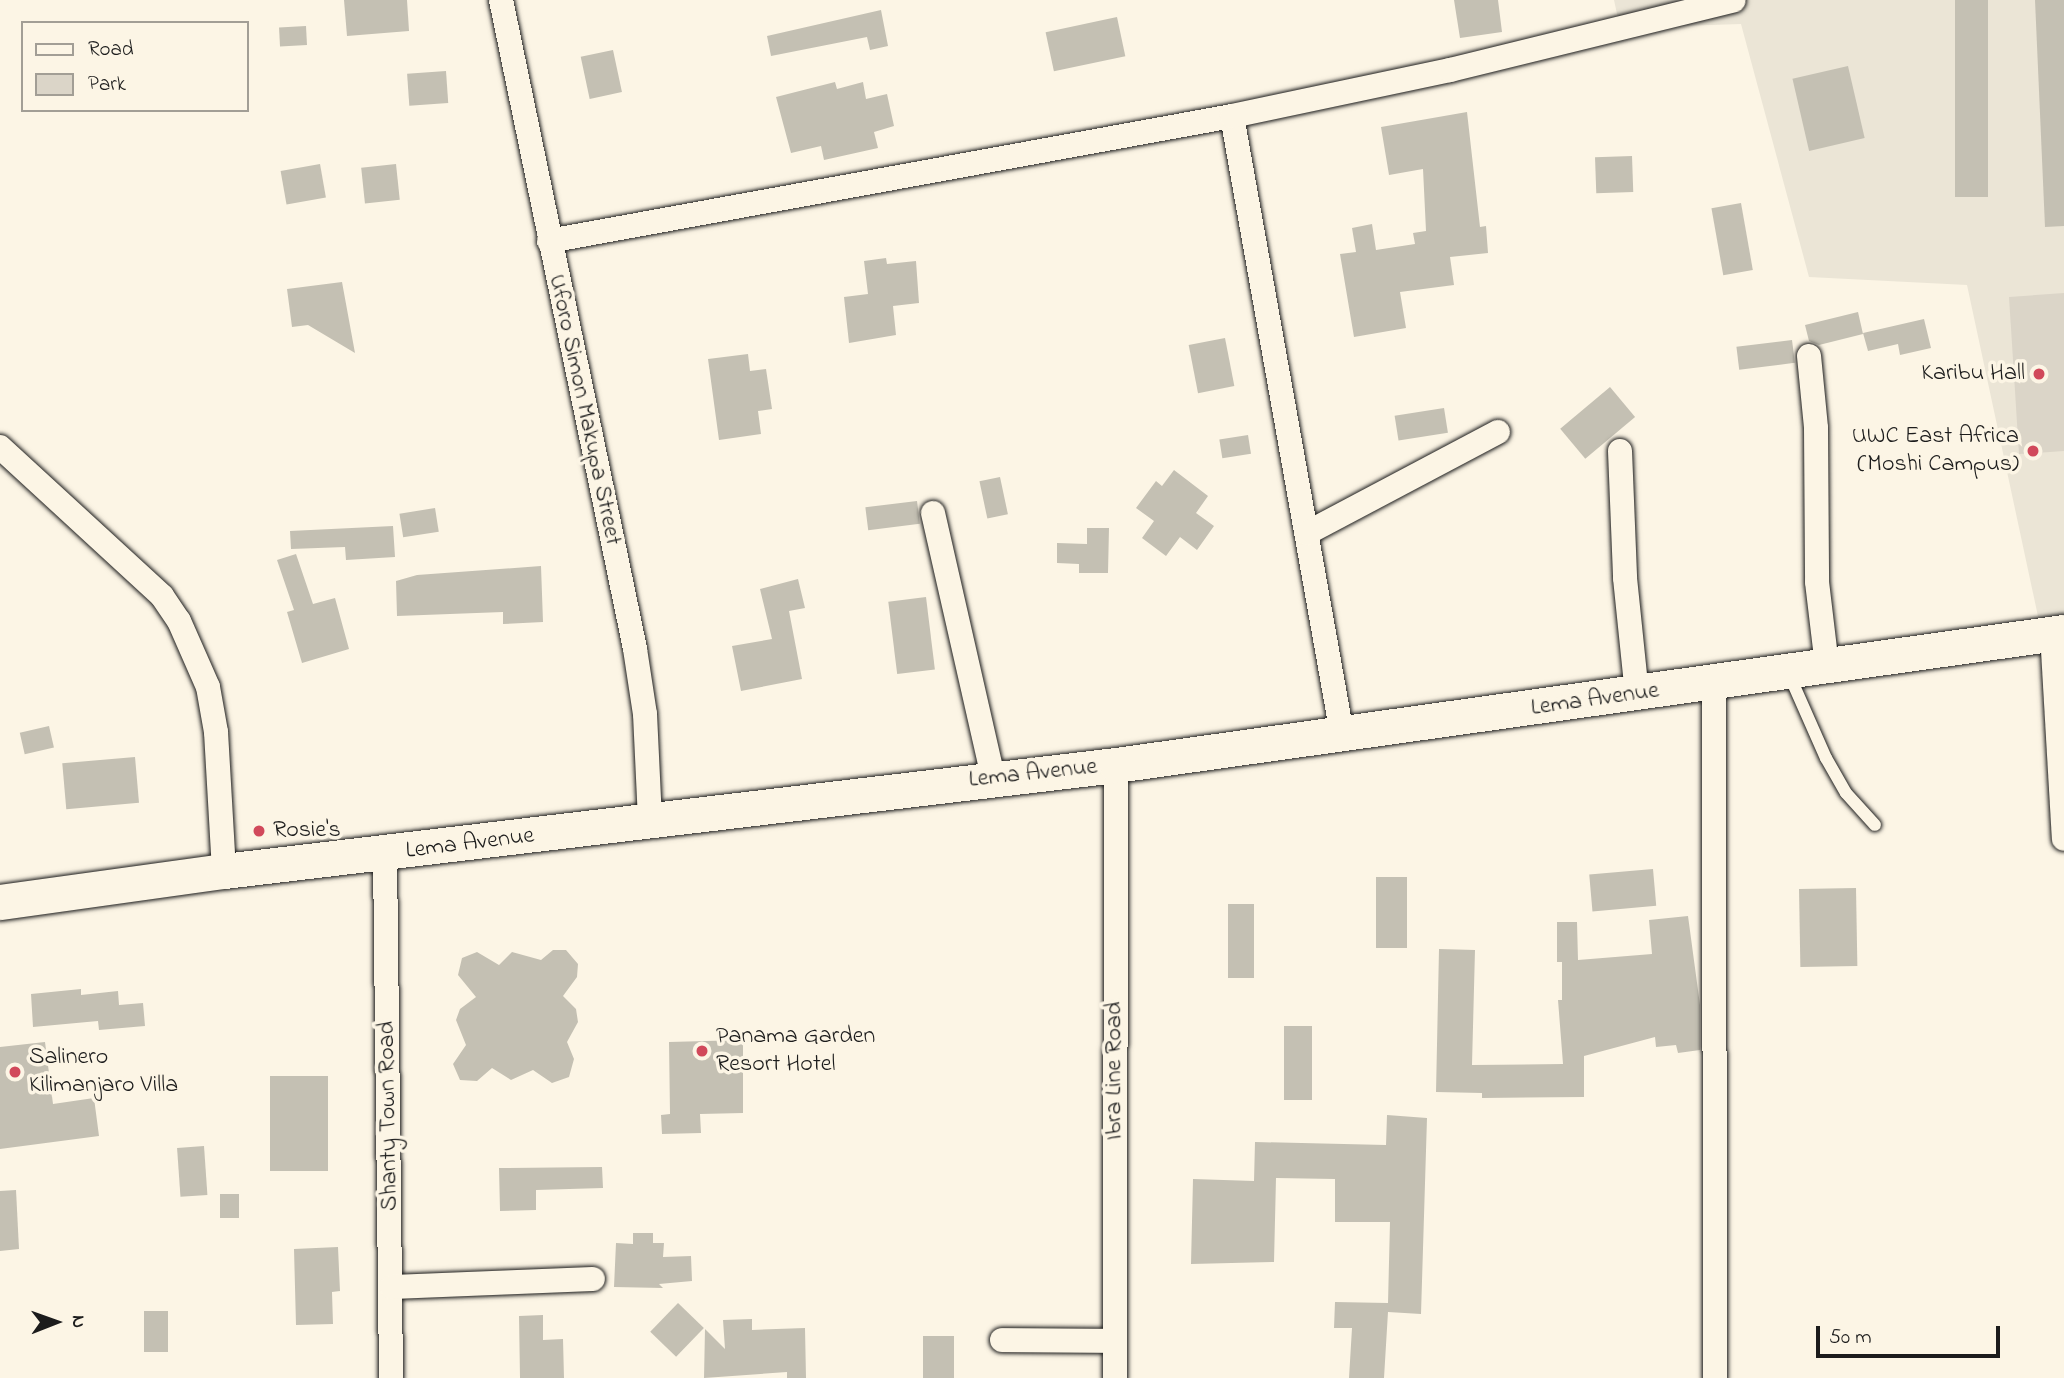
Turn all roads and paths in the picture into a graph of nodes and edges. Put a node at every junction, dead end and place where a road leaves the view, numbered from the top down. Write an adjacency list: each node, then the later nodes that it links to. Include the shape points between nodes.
1 (501, 0): 4 (street, Uforo Simon Makupa Street)
2 (1734, 0): 3 (street, via 1450,70)
3 (1232, 116): 4 (street); 10 (street)
4 (549, 241): 19 (street, Uforo Simon Makupa Street, via 635,649 645,714)
5 (1809, 356): 12 (street, via 1816,428 1817,582)
6 (1498, 432): 10 (street)
7 (0, 447): 23 (street, via 162,596 179,621 208,687 214,720)
8 (1620, 452): 15 (street, via 1625,578)
9 (933, 513): 18 (street)
10 (1307, 533): 16 (street)
11 (2058, 632): 12 (main road, Lema Avenue); 21 (street)
12 (1827, 666): 13 (main road, Lema Avenue)
13 (1788, 671): 14 (main road, Lema Avenue); 20 (lane, via 1826,758 1846,793)
14 (1714, 684): 15 (main road, Lema Avenue); 31 (street)
15 (1637, 694): 16 (main road, Lema Avenue)
16 (1342, 734): 17 (main road, Lema Avenue)
17 (1116, 765): 18 (main road, Lema Avenue); 28 (street, Ibra Line Road)
18 (993, 778): 19 (main road, Lema Avenue)
19 (650, 822): 22 (main road, Lema Avenue)
20 (1875, 825)
21 (2064, 839)
22 (384, 855): 23 (main road, Lema Avenue); 26 (street, Shanty Town Road)
23 (224, 871): 24 (main road, Lema Avenue)
24 (0, 902)
25 (593, 1279): 26 (street)
26 (392, 1287): 29 (street, Shanty Town Road)
27 (1002, 1340): 28 (street)
28 (1115, 1341): 30 (street, Ibra Line Road)
29 (391, 1378)
30 (1115, 1378)
31 (1715, 1378)

